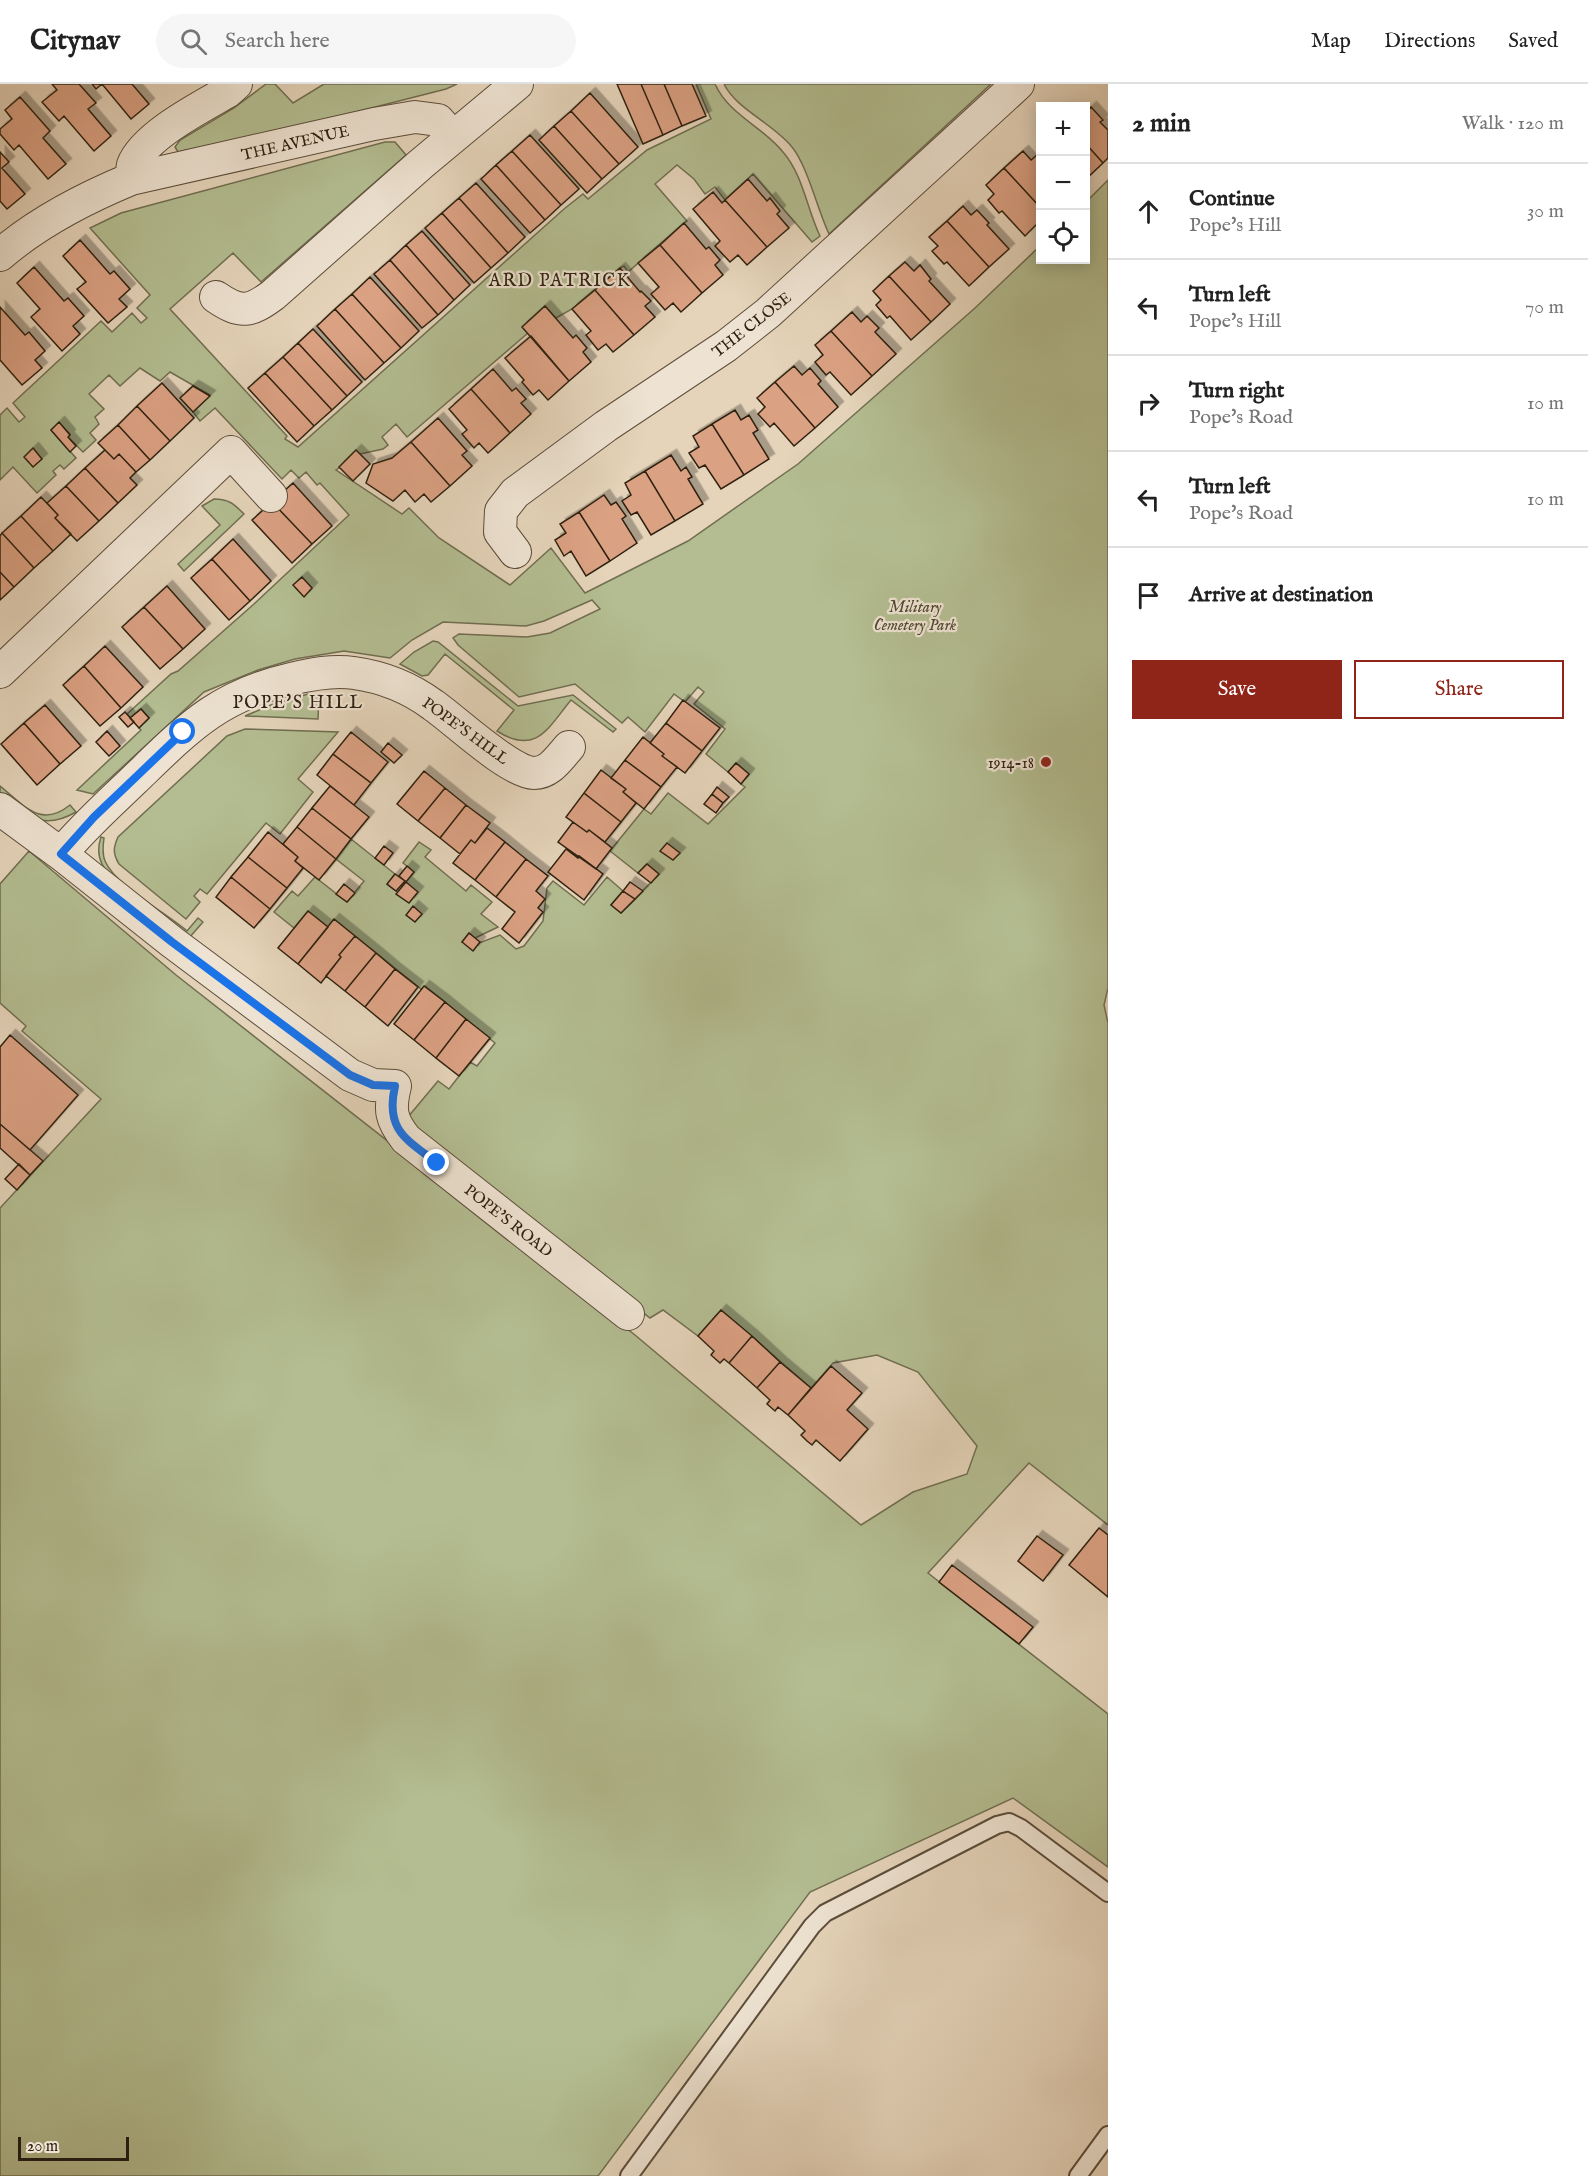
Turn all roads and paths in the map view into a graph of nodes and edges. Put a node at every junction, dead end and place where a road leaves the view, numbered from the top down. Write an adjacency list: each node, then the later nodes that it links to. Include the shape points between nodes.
1 (236, 84): 5 (street, via 165,130 143,150)
2 (517, 84): 4 (street)
3 (1018, 84): 9 (street, THE CLOSE, via 768,313 515,493 501,511 500,532)
4 (453, 137): 5 (street, THE AVENUE, via 438,120 416,117 374,123); 7 (street, via 256,308 229,306)
5 (131, 179): 6 (street, THE AVENUE, via 64,211)
6 (0, 255)
7 (216, 297)
8 (271, 496): 10 (street, via 231,452)
9 (515, 552)
10 (0, 672)
11 (569, 747): 13 (street, POPE'S HILL, via 550,768 533,773 507,763 412,692 385,680 353,673 316,673 272,684 209,712 94,817)
12 (0, 809): 13 (street)
13 (61, 854): 14 (street, POPE'S ROAD, via 350,1075 373,1085 395,1086 391,1104 395,1124 406,1139)
14 (628, 1314)
15 (1108, 1893): 17 (lane, via 1009,1822 825,1913)
16 (1108, 2135): 18 (lane)
17 (629, 2176)
18 (1078, 2176)

